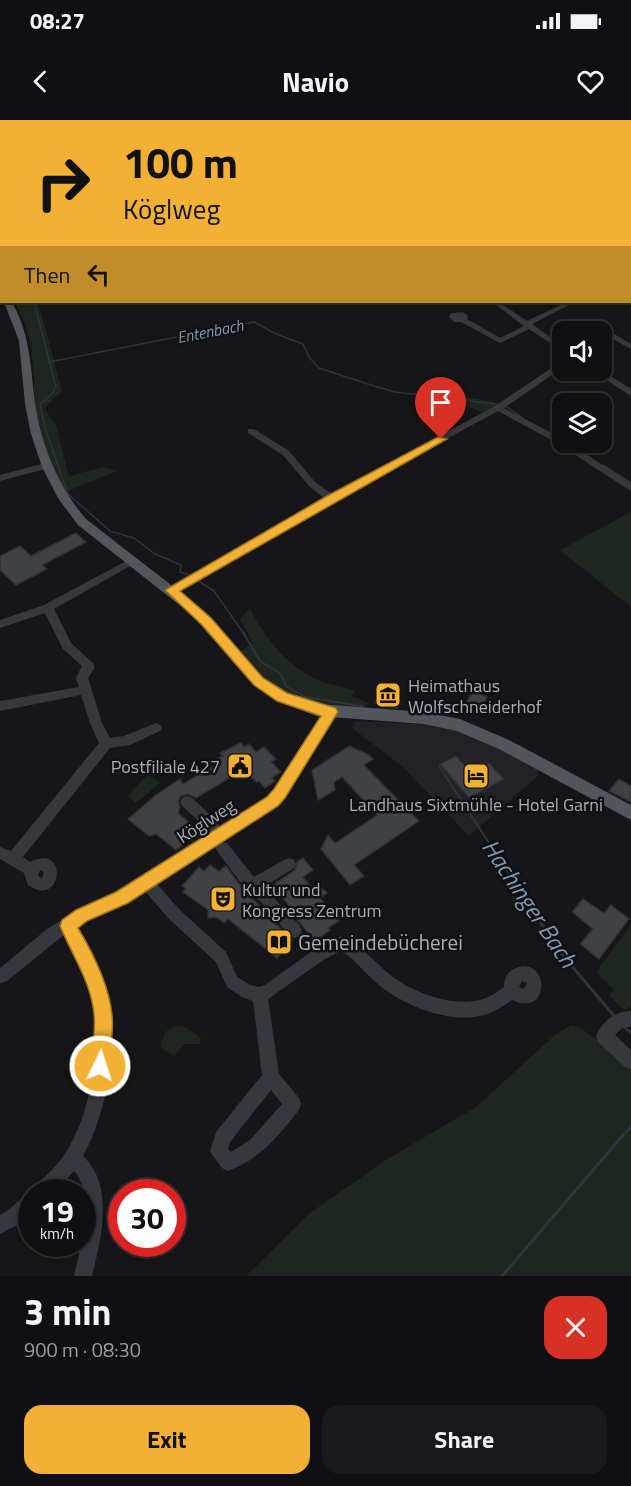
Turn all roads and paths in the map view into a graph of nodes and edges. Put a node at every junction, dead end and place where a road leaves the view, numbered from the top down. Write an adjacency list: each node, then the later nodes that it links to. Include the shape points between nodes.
1 (11, 303): 4 (main road); 15 (main road, via 24,338 32,417)
2 (496, 303): 6 (street)
3 (570, 303): 6 (street)
4 (0, 304)
5 (463, 320): 6 (street, via 500,341)
6 (527, 325): 8 (street)
7 (612, 337): 9 (street)
8 (552, 340)
9 (631, 347)
10 (552, 372): 13 (street)
11 (612, 381): 12 (street)
12 (631, 393)
13 (498, 408): 17 (street, via 558,440); 18 (street)
14 (251, 431): 18 (street, via 286,453 312,484)
15 (49, 465): 16 (street); 20 (main road, via 72,513)
16 (0, 478)
17 (631, 488)
18 (331, 498): 20 (street)
19 (126, 564): 21 (street)
20 (171, 590): 25 (main road, via 207,622 258,681 282,697)
21 (48, 608): 22 (street); 23 (street, via 67,646 87,664 82,678)
22 (0, 624)
23 (86, 690): 24 (street); 27 (street)
24 (0, 706)
25 (331, 712): 29 (main road, via 443,720 468,728); 35 (street, Köglweg, via 277,797)
26 (156, 728): 27 (street, via 126,741)
27 (106, 744): 32 (street, via 75,785)
28 (187, 802): 30 (street, via 213,826)
29 (631, 813)
30 (208, 835)
31 (222, 847): 36 (street)
32 (6, 855): 34 (street)
33 (289, 864): 36 (street)
34 (32, 871)
35 (146, 882): 37 (street, Köglweg); 41 (street, via 221,957 232,982)
36 (256, 882): 38 (street)
37 (68, 926): 39 (street, Köglweg, via 59,937); 45 (street, via 82,949 103,1015 96,1099)
38 (295, 931)
39 (1, 977)
40 (513, 990): 41 (street, via 474,1010 437,1004 396,988 341,943)
41 (260, 995): 44 (street)
42 (618, 1025): 43 (street)
43 (631, 1061)
44 (271, 1077): 44 (street, via 293,1104 242,1158 228,1162 219,1152 222,1138)
45 (73, 1158): 46 (street); 49 (street, via 85,1170 93,1195)
46 (53, 1179)
47 (18, 1214): 48 (street)
48 (0, 1225)
49 (83, 1276)

